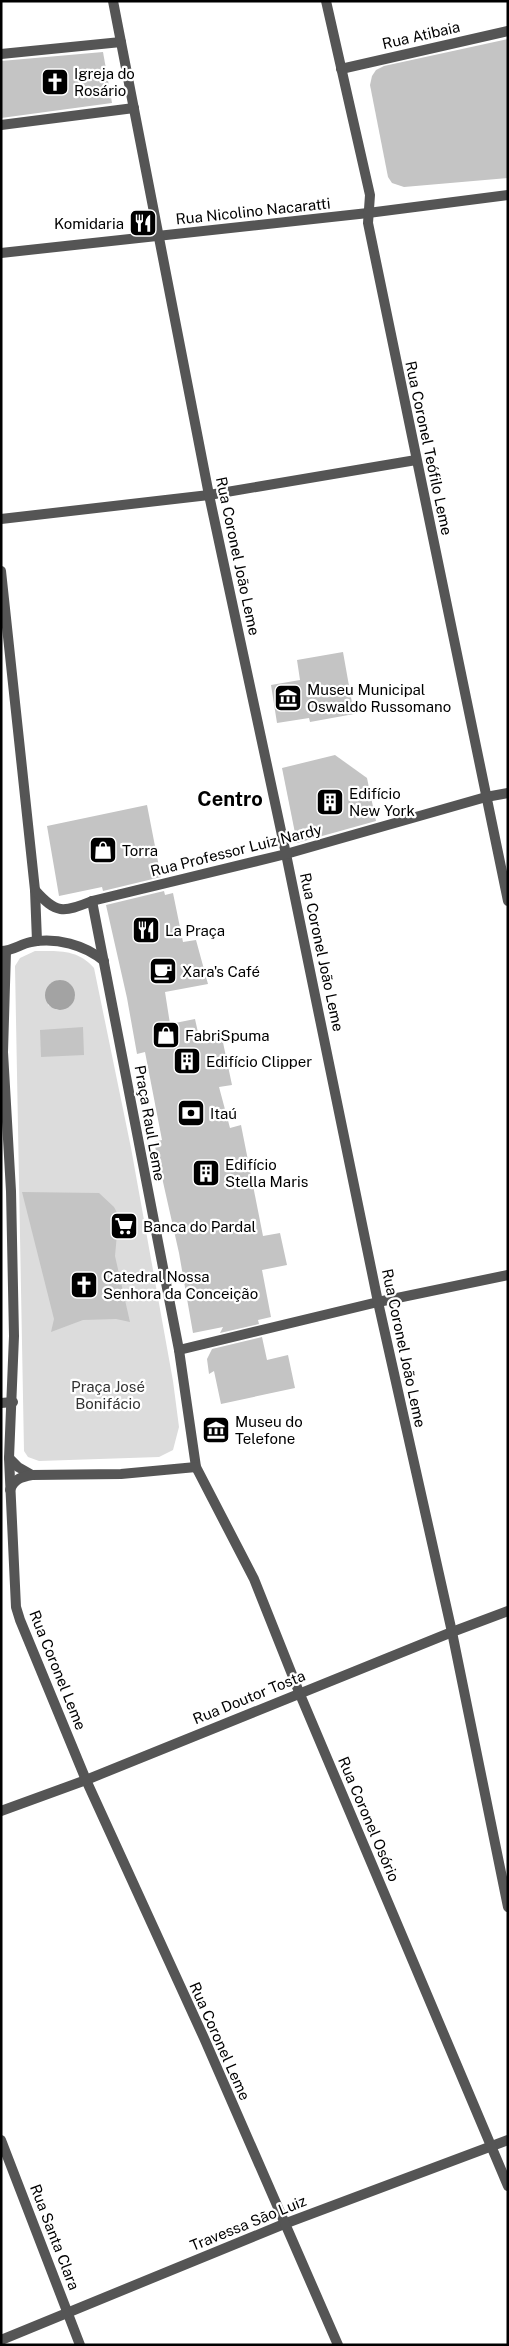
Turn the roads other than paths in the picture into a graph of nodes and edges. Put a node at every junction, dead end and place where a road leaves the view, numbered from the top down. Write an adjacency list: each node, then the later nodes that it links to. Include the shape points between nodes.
1 (113, 1): 4 (street, Rua Coronel João Leme)
2 (326, 1): 6 (street, Rua Coronel Teófilo Leme)
3 (508, 31): 6 (street, Rua Atibaia)
4 (121, 42): 5 (street); 7 (street, Rua Coronel João Leme)
5 (1, 54)
6 (341, 69): 10 (street, Rua Coronel Teófilo Leme, via 370,195)
7 (134, 108): 8 (street); 11 (street, Rua Coronel João Leme)
8 (1, 125)
9 (508, 195): 10 (street, Rua Nicolino Nacaratti)
10 (368, 213): 11 (street, Rua Nicolino Nacaratti); 13 (street, Rua Coronel Teófilo Leme)
11 (159, 235): 12 (street, Rua Nicolino Nacaratti); 14 (street, Rua Coronel João Leme)
12 (1, 253)
13 (416, 460): 14 (street); 18 (street, Rua Coronel Teófilo Leme)
14 (210, 495): 15 (street); 19 (street, Rua Coronel João Leme)
15 (1, 519)
16 (1, 571): 20 (street)
17 (508, 793): 18 (street, Rua Professor Luiz Nardy)
18 (486, 797): 19 (street, Rua Professor Luiz Nardy); 22 (street, Rua Coronel Teófilo Leme)
19 (286, 854): 21 (street, Rua Professor Luiz Nardy); 28 (street, Rua Coronel João Leme)
20 (35, 890): 21 (street, Rua Professor Luiz Nardy, via 47,904 58,910); 23 (street)
21 (92, 901): 25 (street, Praça Raul Leme)
22 (508, 902)
23 (37, 941): 24 (street); 25 (street, via 74,944 92,951)
24 (4, 951): 26 (street, Rua Coronel Leme)
25 (104, 962): 29 (street, Praça Raul Leme)
26 (4, 1124): 30 (street, Rua Coronel Leme, via 14,1336)
27 (508, 1275): 28 (street)
28 (378, 1302): 29 (street); 37 (street, Rua Coronel João Leme)
29 (179, 1350): 33 (street)
30 (13, 1402): 31 (street); 32 (street, Rua Coronel Leme)
31 (1, 1403)
32 (9, 1458): 34 (street); 35 (street, Rua Coronel Leme)
33 (196, 1467): 34 (street, via 111,1474); 38 (street, Rua Coronel Osório, via 254,1579)
34 (32, 1475): 35 (street, via 13,1482)
35 (10, 1490): 39 (street, Rua Coronel Leme, via 16,1607)
36 (508, 1612): 37 (street, Rua Doutor Tosta)
37 (452, 1632): 38 (street, Rua Doutor Tosta); 41 (street, Rua Coronel João Leme)
38 (299, 1692): 39 (street, Rua Doutor Tosta); 44 (street, Rua Coronel Osório)
39 (86, 1780): 40 (street, Rua Doutor Tosta); 46 (street, Rua Coronel Leme, via 204,2038)
40 (1, 1811)
41 (508, 1907)
42 (1, 2140): 47 (street, Rua Santa Clara)
43 (508, 2140): 44 (street, Travessa São Luiz)
44 (491, 2146): 45 (street, Rua Coronel Osório); 46 (street, Travessa São Luiz)
45 (508, 2186)
46 (284, 2224): 47 (street, Travessa São Luiz); 50 (street, Rua Coronel Leme)
47 (67, 2312): 48 (street, Travessa São Luiz); 49 (street, Rua Santa Clara)
48 (1, 2340)
49 (80, 2345)
50 (338, 2345)

